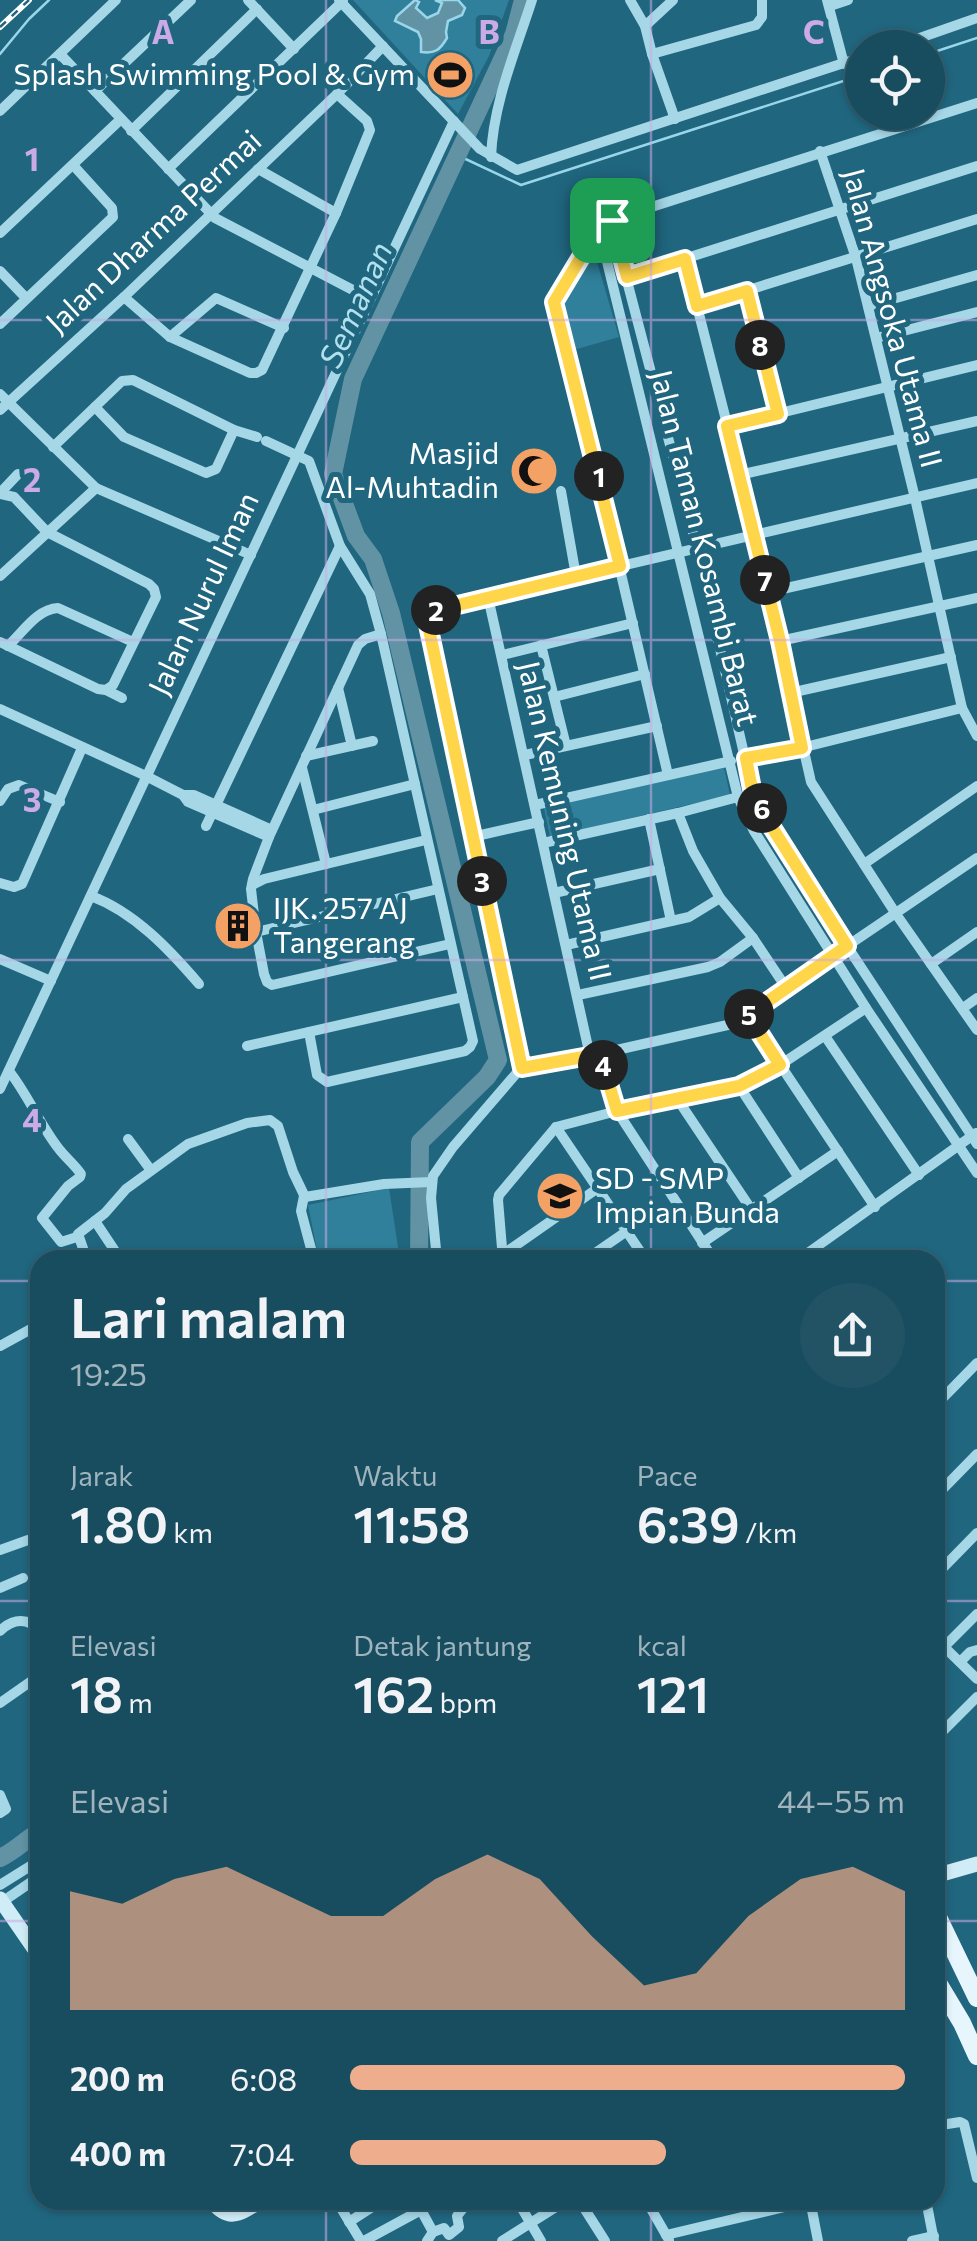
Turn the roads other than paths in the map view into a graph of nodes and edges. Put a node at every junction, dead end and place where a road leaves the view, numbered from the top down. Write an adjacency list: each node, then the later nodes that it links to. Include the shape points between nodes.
1 (192, 0): 19 (street)
2 (532, 0): 28 (street, via 506,78)
3 (630, 0): 12 (street)
4 (673, 0): 12 (street)
5 (762, 0): 17 (street, via 756,25)
6 (848, 0): 9 (street)
7 (342, 1): 14 (street); 15 (street)
8 (111, 2): 16 (street)
9 (828, 3): 18 (street)
10 (253, 5): 15 (street); 26 (street)
11 (977, 18): 13 (street)
12 (645, 26): 17 (street)
13 (943, 30)
14 (383, 46): 20 (street, Jalan Dharma Permai); 25 (street)
15 (294, 49): 31 (street)
16 (60, 54): 19 (street); 22 (street)
17 (652, 54): 24 (street)
18 (844, 64): 24 (street)
19 (94, 91): 23 (street)
20 (337, 94): 32 (street, Jalan Dharma Permai); 34 (street, via 370,127)
21 (977, 103): 27 (street)
22 (0, 112)
23 (120, 120): 26 (street); 29 (street)
24 (675, 120): 28 (street, via 520,170)
25 (455, 123): 28 (street); 49 (street, Jalan Nurul Iman)
26 (132, 131): 31 (street)
27 (820, 151): 33 (street, Jalan Angsoka Utama II); 36 (street)
28 (491, 156)
29 (73, 165): 39 (street); 48 (street, via 112,208 112,217)
30 (977, 166): 33 (street)
31 (168, 169): 35 (street)
32 (258, 169): 34 (street); 35 (street, Jalan Dharma Permai)
33 (840, 210): 40 (street, Jalan Angsoka Utama II); 41 (street)
34 (336, 213): 42 (street)
35 (210, 214): 42 (street); 47 (street, Jalan Dharma Permai)
36 (612, 220): 38 (street); 45 (street, Jalan Taman Kosambi Barat)
37 (977, 220): 40 (street)
38 (598, 229): 80 (street, Jalan Taman Kosambi Barat); 83 (street, via 554,302)
39 (0, 234)
40 (856, 258): 46 (street); 51 (street, Jalan Angsoka Utama II)
41 (685, 259): 45 (street); 50 (street)
42 (310, 269): 49 (street); 54 (street)
43 (0, 271): 48 (street)
44 (977, 275): 51 (street)
45 (627, 277): 79 (street, Jalan Taman Kosambi Barat)
46 (747, 291): 50 (street); 61 (street)
47 (124, 297): 55 (street); 59 (street, Jalan Dharma Permai)
48 (26, 298): 53 (street)
49 (370, 299): 67 (street, Jalan Nurul Iman)
50 (697, 306): 63 (street)
51 (868, 306): 56 (street, Jalan Angsoka Utama II)
52 (977, 312): 56 (street)
53 (0, 324)
54 (284, 328): 55 (street, via 216,298); 55 (street, via 256,374)
55 (170, 337)
56 (876, 338): 58 (street, Jalan Angsoka Utama II)
57 (977, 365): 58 (street)
58 (888, 388): 61 (street); 65 (street, Jalan Angsoka Utama II)
59 (3, 402): 66 (street)
60 (95, 406): 64 (street, via 122,381 133,380); 64 (street, via 124,438 206,473 216,469); 66 (street)
61 (778, 414): 63 (street)
62 (977, 421): 65 (street)
63 (727, 426): 69 (street)
64 (234, 430): 67 (street)
65 (900, 439): 69 (street); 74 (street, Jalan Angsoka Utama II)
66 (53, 447): 71 (street)
67 (297, 456): 78 (street, via 310,461); 81 (street, Jalan Nurul Iman)
68 (18, 474): 73 (street)
69 (740, 475): 76 (street)
70 (977, 483): 74 (street)
71 (96, 488): 75 (street); 81 (street)
72 (561, 491): 85 (street)
73 (0, 494): 75 (street, via 14,497)
74 (915, 498): 76 (street); 82 (street, Jalan Angsoka Utama II)
75 (47, 532): 84 (street); 93 (street, via 154,590)
76 (755, 534): 79 (street); 86 (street)
77 (977, 545): 82 (street)
78 (340, 546): 91 (street, via 370,594); 125 (street)
79 (696, 548): 80 (street); 114 (street, Jalan Taman Kosambi Barat)
80 (680, 551): 83 (street); 116 (street, Jalan Taman Kosambi Barat)
81 (251, 554): 118 (street, Jalan Nurul Iman)
82 (928, 557): 86 (street); 89 (street, Jalan Angsoka Utama II)
83 (620, 566): 85 (street); 90 (street)
84 (0, 576)
85 (576, 576): 87 (street)
86 (768, 592): 92 (street)
87 (488, 597): 96 (street, Jalan Kemuning Utama II); 132 (street, via 433,611 427,620)
88 (977, 598): 89 (street)
89 (939, 606): 92 (street); 97 (street, Jalan Angsoka Utama II)
90 (633, 622): 95 (street); 98 (street)
91 (381, 634): 99 (street, via 358,645); 119 (street)
92 (780, 641): 101 (street)
93 (133, 642): 94 (street, via 50,608); 100 (street)
94 (4, 644): 100 (street)
95 (542, 645): 96 (street); 102 (street)
96 (502, 654): 113 (street, Jalan Kemuning Utama II)
97 (951, 658): 101 (street); 104 (street, Jalan Angsoka Utama II)
98 (645, 674): 102 (street); 106 (street)
99 (338, 688): 109 (street); 115 (street)
100 (106, 690): 103 (street)
101 (790, 692): 112 (street)
102 (554, 697): 110 (street)
103 (122, 698)
104 (962, 708): 107 (street, Jalan Angsoka Utama II); 112 (street)
105 (0, 709): 111 (street)
106 (657, 726): 110 (street); 117 (street)
107 (975, 728)
108 (374, 741): 109 (street)
109 (352, 746): 115 (street)
110 (566, 746): 113 (street)
111 (82, 748): 118 (street); 123 (street)
112 (802, 748): 114 (street); 137 (street, via 815,790)
113 (525, 756): 124 (street, Jalan Kemuning Utama II)
114 (746, 758): 152 (street, Jalan Taman Kosambi Barat, via 752,789)
115 (304, 761): 126 (street); 131 (street)
116 (731, 761): 117 (street); 121 (street, Jalan Taman Kosambi Barat)
117 (668, 775): 124 (street)
118 (146, 776): 125 (street, via 188,802); 143 (street, Jalan Nurul Iman)
119 (415, 784): 126 (street); 133 (street)
120 (977, 786): 137 (street)
121 (738, 797): 127 (street); 152 (street, Jalan Taman Kosambi Barat, via 754,831)
122 (0, 801): 123 (street, via 19,785)
123 (60, 802): 139 (street, via 22,884)
124 (535, 805): 129 (street, Jalan Kemuning Utama II)
125 (215, 808): 130 (street); 131 (street)
126 (313, 810): 136 (street)
127 (678, 813): 128 (street); 144 (street)
128 (649, 819): 134 (street); 138 (street)
129 (539, 822): 132 (street); 134 (street, Jalan Kemuning Utama II)
130 (206, 826)
131 (270, 833): 140 (street)
132 (472, 837): 170 (street)
133 (426, 840): 136 (street); 141 (street)
134 (542, 844): 142 (street, Jalan Kemuning Utama II)
135 (977, 858): 145 (street)
136 (326, 864): 140 (street)
137 (864, 864): 145 (street)
138 (660, 869): 142 (street); 146 (street)
139 (0, 883)
140 (252, 885): 147 (street)
141 (438, 889): 147 (street); 150 (street)
142 (554, 894): 151 (street, Jalan Kemuning Utama II)
143 (90, 896): 155 (street, Jalan Nurul Iman); 156 (street, via 153,936)
144 (720, 898): 146 (street); 149 (street)
145 (896, 914): 152 (street); 154 (street)
146 (671, 921): 151 (street)
147 (256, 932): 150 (street, via 272,985)
148 (977, 932): 154 (street)
149 (754, 938): 157 (street); 158 (street, via 708,967)
150 (450, 944): 159 (street)
151 (566, 945): 158 (street, Jalan Kemuning Utama II)
152 (840, 951): 157 (street); 161 (street, Jalan Taman Kosambi Barat); 178 (street, Jalan Taman Kosambi Barat)
153 (0, 959): 155 (street)
154 (932, 964): 162 (street)
155 (52, 981): 171 (street, Jalan Nurul Iman)
156 (198, 984)
157 (787, 989): 163 (street)
158 (578, 995): 168 (street, Jalan Kemuning Utama II)
159 (463, 997): 165 (street); 165 (street, via 473,1040 466,1050 327,1082 318,1075)
160 (977, 998): 162 (street)
161 (866, 1008): 166 (street); 178 (street, Jalan Taman Kosambi Barat)
162 (963, 1008): 164 (street)
163 (748, 1015): 168 (street, via 722,1028); 169 (street)
164 (977, 1030)
165 (309, 1032): 167 (street)
166 (824, 1036): 169 (street); 182 (street)
167 (247, 1046)
168 (595, 1055): 170 (street); 175 (street, Jalan Kemuning Utama II)
169 (780, 1065): 172 (street); 179 (street)
170 (522, 1068): 184 (street)
171 (9, 1070): 173 (street, Jalan Nurul Iman); 191 (street, via 81,1174 42,1218 61,1242)
172 (739, 1086): 174 (street); 183 (street)
173 (0, 1089)
174 (678, 1100): 175 (street); 188 (street)
175 (617, 1111): 176 (street); 192 (street, Jalan Kemuning Utama II)
176 (556, 1127): 185 (street); 197 (street, via 501,1190)
177 (128, 1139): 180 (street)
178 (967, 1140): 181 (street, Jalan Taman Kosambi Barat); 182 (street)
179 (838, 1151): 183 (street); 187 (street)
180 (150, 1170): 186 (street, via 188,1144 270,1120); 189 (street)
181 (977, 1172)
182 (919, 1175): 187 (street)
183 (799, 1178): 188 (street)
184 (430, 1182): 186 (street); 196 (street)
185 (598, 1188): 190 (street); 198 (street)
186 (304, 1196): 195 (street)
187 (875, 1207): 202 (street)
188 (751, 1209): 192 (street)
189 (95, 1221): 191 (street); 194 (street)
190 (627, 1231): 199 (street); 200 (street)
191 (77, 1237): 193 (street)
192 (702, 1243): 201 (street, Jalan Kemuning Utama II)
193 (83, 1250)
194 (114, 1250)
195 (312, 1250)
196 (436, 1250)
197 (502, 1250)
198 (512, 1250)
199 (599, 1250)
200 (639, 1250)
201 (707, 1250)
202 (813, 1250)
203 (30, 1330): 204 (street)
204 (0, 1346)
205 (977, 1362): 206 (street)
206 (945, 1396)
207 (977, 1454): 208 (street)
208 (945, 1486)
209 (977, 1533): 212 (street)
210 (28, 1540): 211 (street)
211 (0, 1550)
212 (945, 1566)
213 (23, 1578): 214 (street)
214 (0, 1588)
215 (977, 1614): 218 (street)
216 (30, 1622): 217 (street, via 12,1622)
217 (0, 1632)
218 (945, 1645)
219 (945, 1647): 221 (street)
220 (977, 1650): 221 (street)
221 (960, 1662): 222 (street)
222 (977, 1679)
223 (30, 1682): 225 (street)
224 (977, 1697): 226 (street)
225 (0, 1703)
226 (945, 1729)
227 (0, 1795): 228 (street, via 6,1809)
228 (0, 1812)
229 (977, 1864): 231 (street)
230 (30, 1867): 233 (street)
231 (945, 1873)
232 (30, 1881): 233 (street)
233 (1, 1895): 235 (street)
234 (945, 1932): 236 (main road)
235 (30, 1941)
236 (960, 1964): 237 (main road); 239 (main road)
237 (945, 1977)
238 (945, 1993): 240 (main road)
239 (977, 1998)
240 (977, 2056)
241 (945, 2124): 242 (street, via 964,2124)
242 (977, 2178)
243 (344, 2210): 253 (street)
244 (368, 2210): 253 (street)
245 (461, 2210): 255 (street, via 459,2227)
246 (522, 2210): 254 (street)
247 (552, 2210): 254 (street)
248 (585, 2210): 261 (street)
249 (652, 2210): 256 (street)
250 (773, 2210): 256 (street)
251 (813, 2210): 262 (street)
252 (928, 2210): 257 (street)
253 (349, 2222): 258 (street)
254 (530, 2224): 259 (street); 260 (street)
255 (430, 2237): 258 (street, via 421,2210)
256 (668, 2238)
257 (934, 2239): 263 (street)
258 (362, 2241)
259 (502, 2241)
260 (541, 2241)
261 (605, 2241)
262 (818, 2241)
263 (912, 2241)

